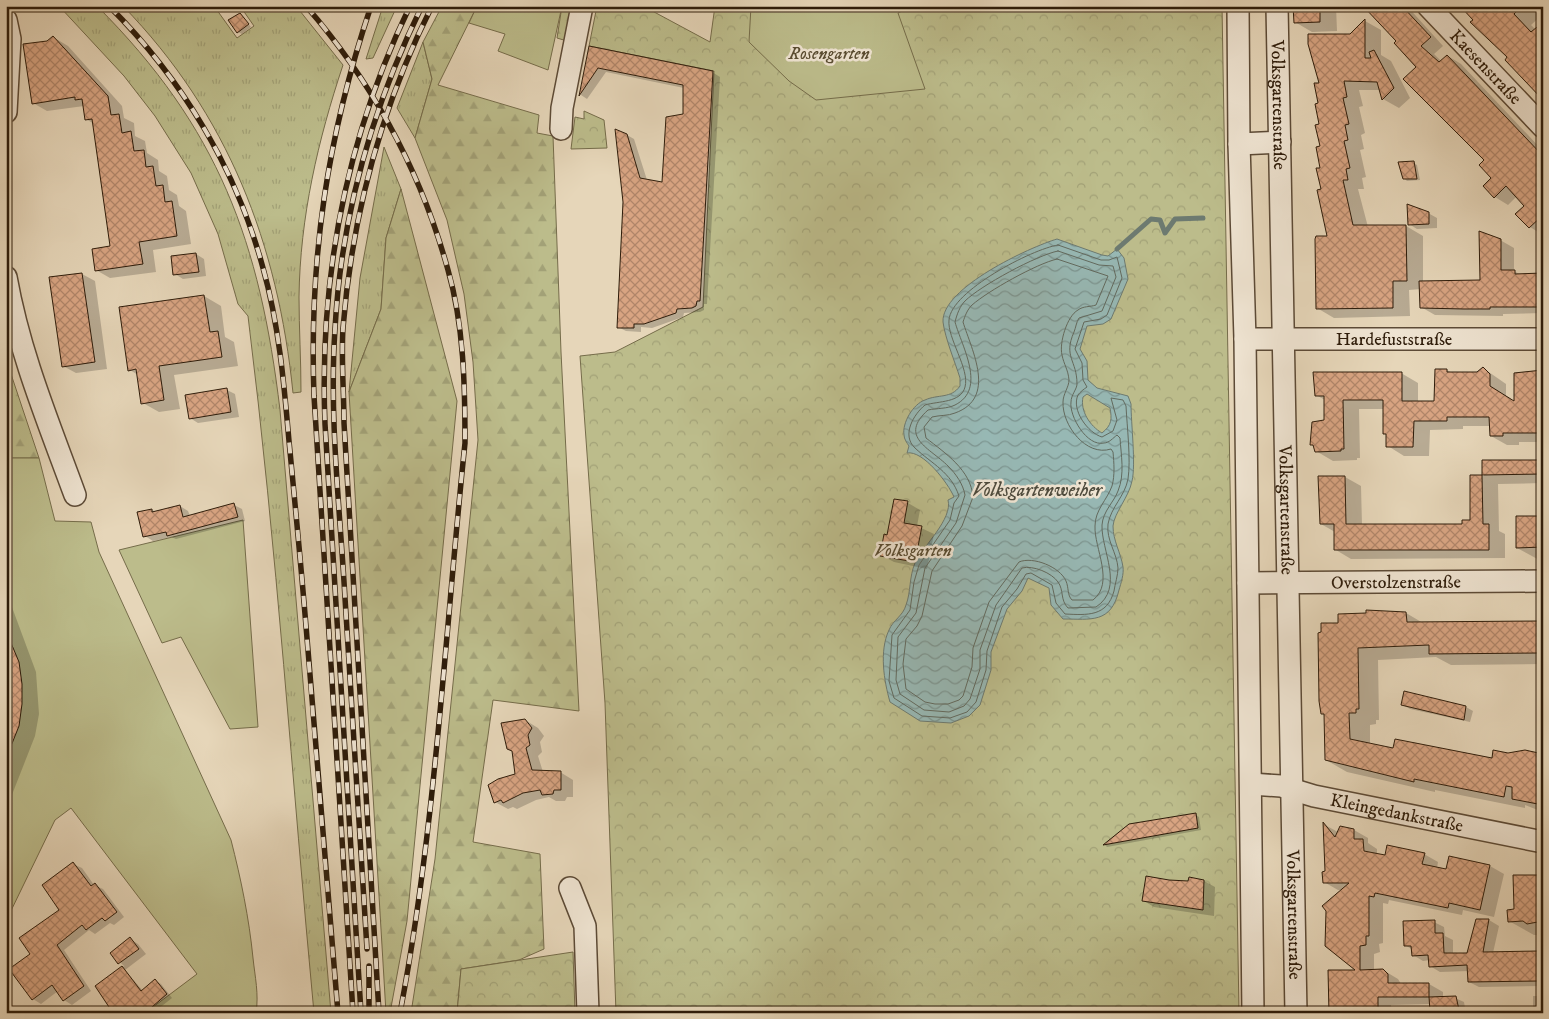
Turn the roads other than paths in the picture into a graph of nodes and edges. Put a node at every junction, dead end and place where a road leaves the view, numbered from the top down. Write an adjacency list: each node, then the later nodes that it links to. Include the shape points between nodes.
1 (582, 6): 8 (street, via 562,108)
2 (1238, 6): 10 (street)
3 (1277, 6): 9 (street, Volksgartenstraße)
4 (1428, 6): 7 (street, Kaesenstraße)
5 (6, 20): 6 (street, via 10,39)
6 (6, 112)
7 (1543, 127)
8 (561, 129)
9 (1280, 142): 10 (street); 13 (street, Volksgartenstraße)
10 (1239, 144): 12 (street)
11 (6, 277): 15 (street, via 14,322 36,393)
12 (1245, 339): 13 (street, Hardefuststraße); 17 (street)
13 (1284, 339): 14 (street, Hardefuststraße); 18 (street, Volksgartenstraße)
14 (1543, 339)
15 (75, 495)
16 (1543, 581): 18 (street, Overstolzenstraße)
17 (1248, 583): 18 (street, Overstolzenstraße); 19 (street)
18 (1287, 583): 20 (street, Volksgartenstraße)
19 (1251, 784): 20 (street, Kleingedankstraße); 24 (street)
20 (1293, 790): 21 (street, Kleingedankstraße); 25 (street, Volksgartenstraße)
21 (1543, 842)
22 (570, 888): 23 (street, via 585,926)
23 (588, 1013)
24 (1254, 1013)
25 (1296, 1013)

